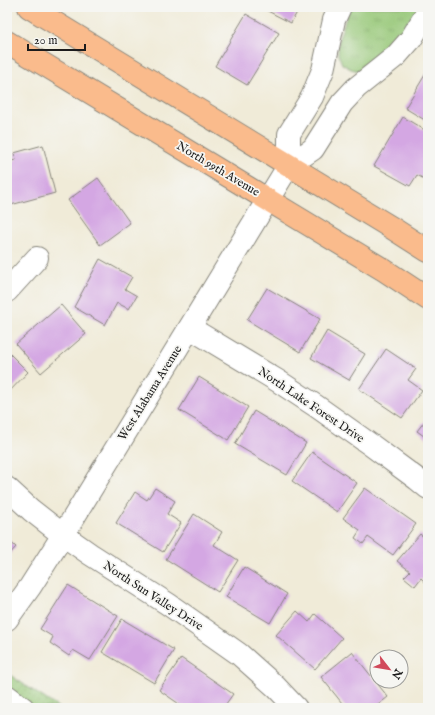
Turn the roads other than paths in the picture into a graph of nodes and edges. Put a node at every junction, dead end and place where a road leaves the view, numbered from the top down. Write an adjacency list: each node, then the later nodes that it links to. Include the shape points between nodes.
1 (30, 7): 5 (main road)
2 (340, 7): 5 (street, West Alabama Avenue, via 334,20 323,70 312,97 290,134)
3 (428, 11): 5 (street, West Alabama Avenue, via 411,39 396,56 356,88 342,103 313,149)
4 (7, 42): 6 (main road, North 99th Avenue)
5 (289, 165): 6 (street, West Alabama Avenue); 7 (main road)
6 (268, 200): 10 (main road, North 99th Avenue); 11 (street, West Alabama Avenue)
7 (428, 251)
8 (37, 258): 9 (street)
9 (7, 291)
10 (428, 299)
11 (190, 328): 13 (street, North Lake Forest Drive, via 316,406); 14 (street, West Alabama Avenue)
12 (7, 488): 14 (street, North Sun Valley Drive)
13 (428, 488)
14 (63, 535): 15 (street, West Alabama Avenue); 18 (street, North Sun Valley Drive, via 239,654)
15 (7, 619)
16 (7, 696): 17 (street)
17 (23, 708)
18 (296, 708)

